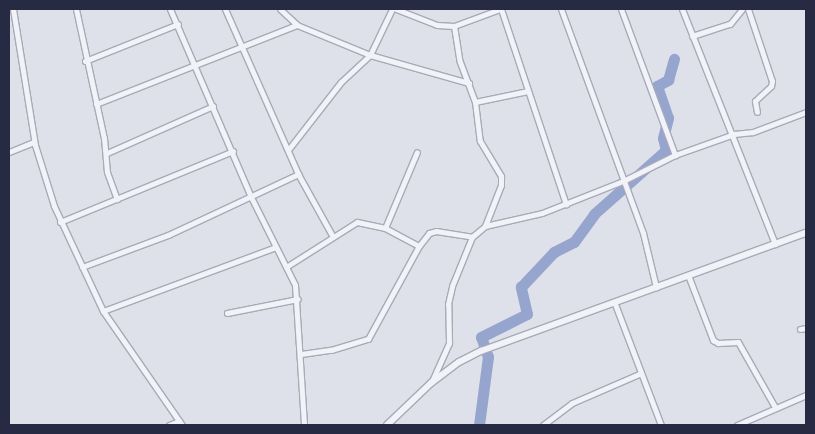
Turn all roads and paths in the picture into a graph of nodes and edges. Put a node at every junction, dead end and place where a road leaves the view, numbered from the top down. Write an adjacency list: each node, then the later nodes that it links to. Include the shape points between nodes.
1 (13, 9): 30 (street)
2 (76, 9): 20 (street)
3 (170, 9): 14 (street)
4 (225, 9): 18 (street)
5 (280, 9): 15 (street)
6 (392, 9): 19 (street)
7 (396, 9): 16 (street, via 437,25)
8 (500, 9): 16 (street); 23 (street)
9 (561, 9): 38 (street)
10 (621, 9): 36 (street)
11 (682, 9): 17 (street)
12 (742, 9): 17 (street, via 730,24)
13 (748, 9): 27 (street, via 772,81 755,101)
14 (178, 24): 20 (street); 21 (street)
15 (297, 25): 18 (street); 19 (street)
16 (454, 26): 22 (street, via 460,62)
17 (692, 36): 29 (street)
18 (242, 47): 21 (street); 31 (street)
19 (370, 55): 22 (street); 31 (street, via 341,82)
20 (86, 61): 25 (street)
21 (196, 67): 25 (street); 26 (street)
22 (469, 83): 24 (street)
23 (528, 91): 24 (street); 41 (street)
24 (476, 102): 43 (street, via 480,140 501,176 501,185)
25 (96, 104): 35 (street)
26 (213, 106): 32 (street); 35 (street)
27 (757, 112)
28 (806, 112): 29 (street, via 753,132)
29 (734, 134): 36 (street); 48 (street)
30 (34, 142): 33 (street); 42 (street)
31 (288, 150): 37 (street)
32 (233, 151): 39 (street); 40 (street)
33 (9, 152)
34 (417, 152): 44 (street)
35 (107, 153): 40 (street, via 107,172)
36 (675, 155): 38 (street)
37 (298, 174): 39 (street); 46 (street)
38 (623, 181): 41 (street); 54 (street, via 643,233)
39 (252, 197): 50 (street); 51 (street, via 168,235)
40 (117, 199): 42 (street)
41 (566, 204): 43 (street)
42 (60, 222): 51 (street)
43 (485, 226): 47 (street)
44 (385, 228): 46 (street, via 357,222); 49 (street)
45 (806, 233): 48 (street)
46 (332, 235): 52 (street)
47 (472, 237): 49 (street, via 436,231 429,233); 61 (street, via 448,304 449,343)
48 (775, 244): 53 (street)
49 (419, 246): 59 (street, via 368,339 331,350)
50 (276, 247): 52 (street); 57 (street)
51 (82, 267): 57 (street)
52 (286, 267): 55 (street)
53 (688, 275): 54 (street); 63 (street, via 713,340 718,344 738,342)
54 (656, 287): 56 (street)
55 (298, 300): 58 (street); 59 (street)
56 (615, 304): 60 (street); 61 (street, via 481,351 459,362)
57 (103, 312): 64 (street)
58 (227, 313)
59 (301, 354): 66 (street)
60 (640, 374): 68 (street, via 572,403); 69 (street)
61 (431, 383): 67 (street)
62 (806, 395): 63 (street)
63 (774, 407): 70 (street)
64 (180, 423): 65 (street)
65 (169, 425)
66 (304, 425)
67 (387, 425)
68 (544, 425)
69 (661, 425)
70 (737, 425)

